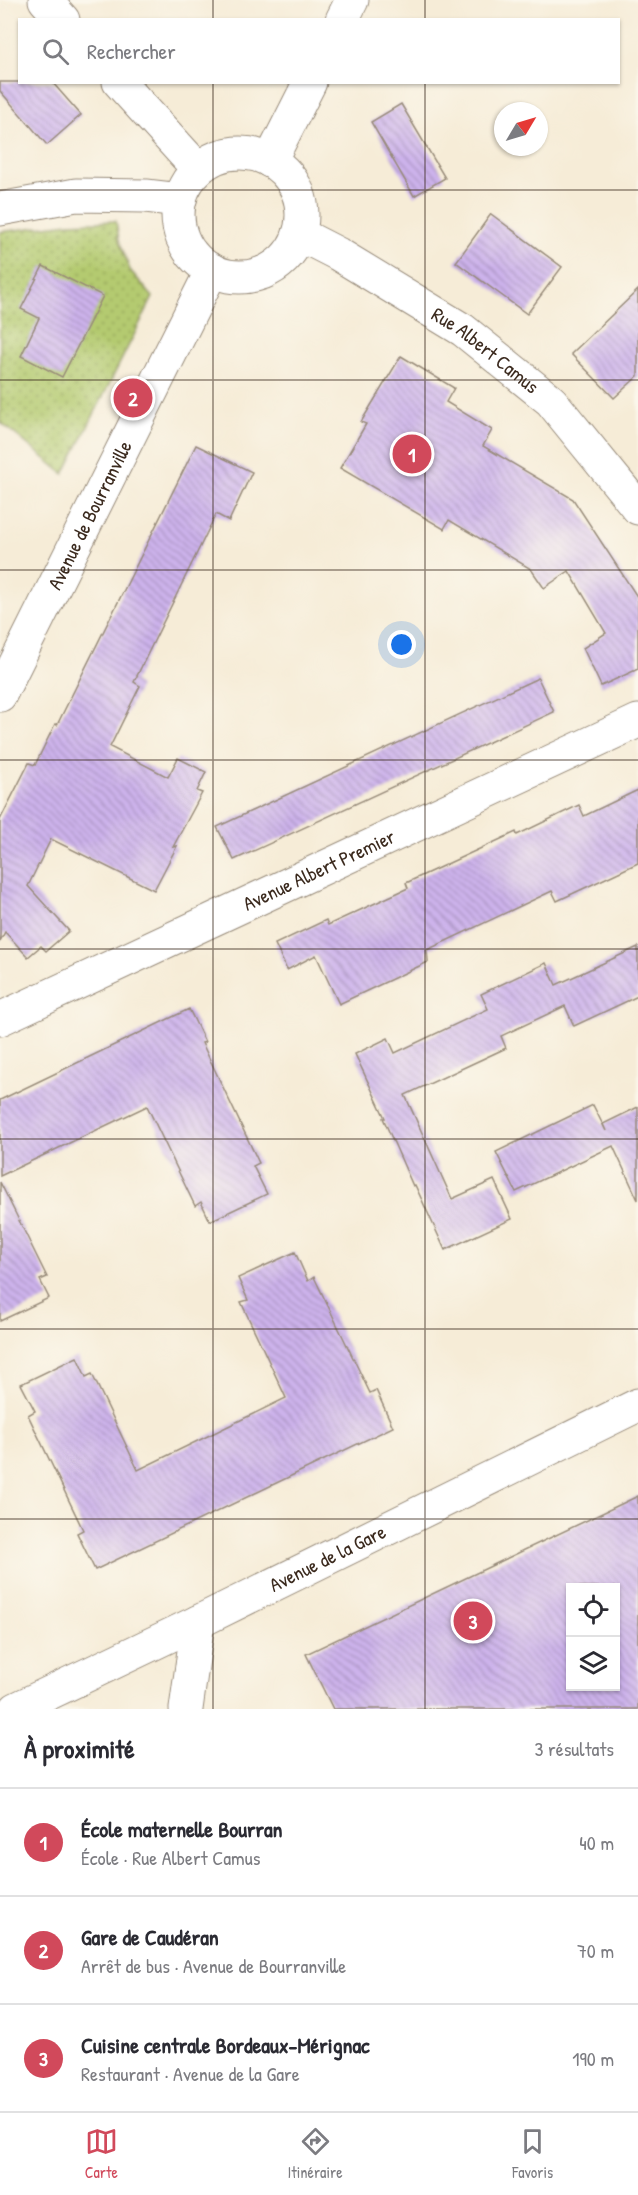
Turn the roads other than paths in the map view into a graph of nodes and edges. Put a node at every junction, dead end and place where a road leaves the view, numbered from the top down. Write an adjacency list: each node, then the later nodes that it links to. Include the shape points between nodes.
1 (45, 0): 3 (street)
2 (352, 0): 4 (street)
3 (61, 18)
4 (343, 18)
5 (121, 84): 8 (street)
6 (309, 84): 7 (street)
7 (270, 161): 8 (street, via 240,153 210,160); 11 (street, via 284,171 301,201)
8 (198, 169): 9 (street, via 186,183)
9 (180, 200): 10 (street, via 76,195); 12 (street, via 178,217 184,241 199,261)
10 (0, 209)
11 (299, 234): 12 (street, via 289,253 273,267 254,275 233,276); 13 (street, Rue Albert Camus, via 463,330 551,401)
12 (212, 270): 14 (street, Avenue de Bourranville)
13 (638, 508)
14 (0, 695)
15 (638, 721): 16 (street, Avenue Albert Premier)
16 (0, 1019)
17 (638, 1405): 18 (street, Avenue de la Gare)
18 (198, 1622): 19 (street, Avenue de la Gare); 20 (street)
19 (16, 1709)
20 (186, 1709)

